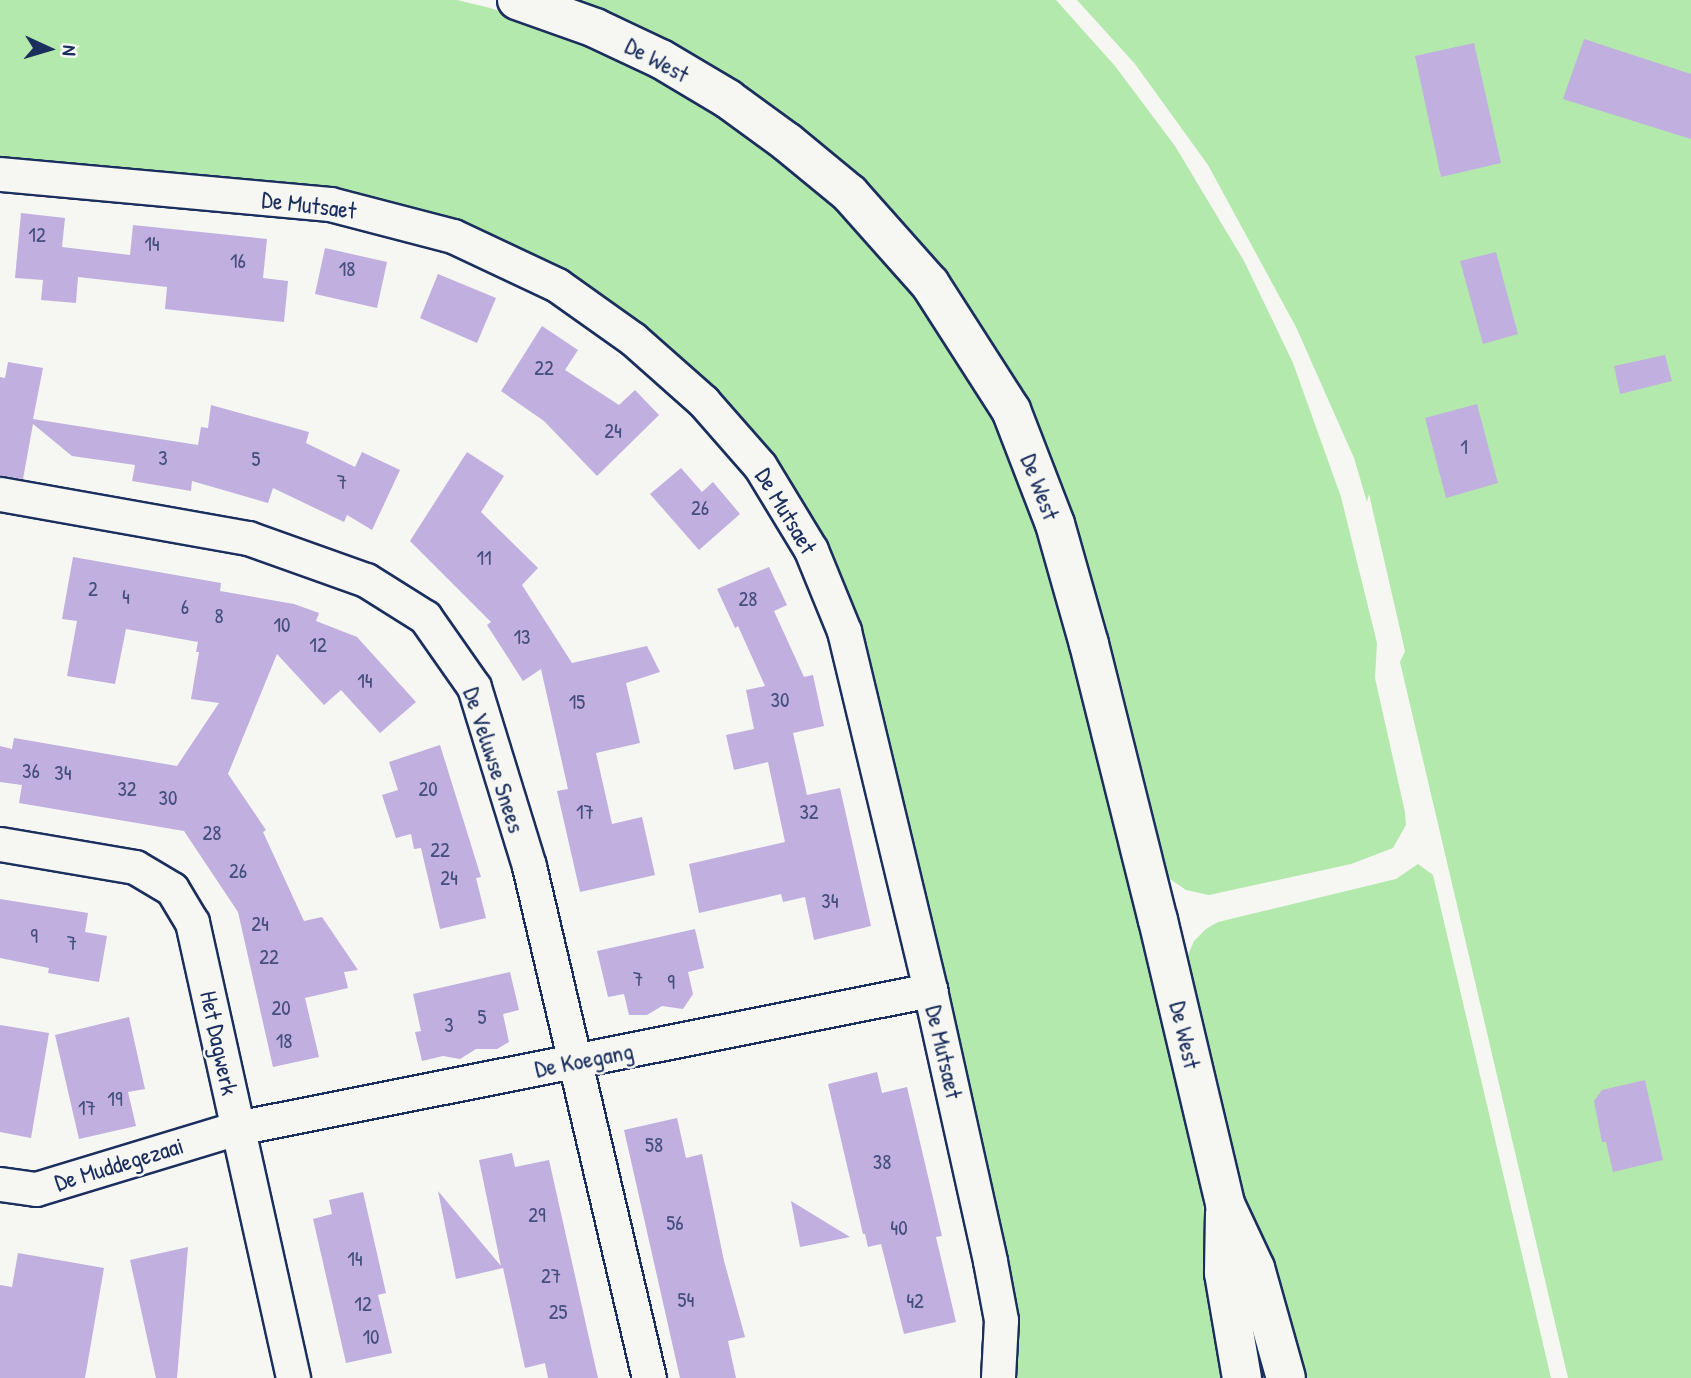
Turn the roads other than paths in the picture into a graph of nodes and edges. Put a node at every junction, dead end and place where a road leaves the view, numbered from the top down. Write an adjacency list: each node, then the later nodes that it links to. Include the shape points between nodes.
1 (517, 0): 9 (main road, De West, via 595,28 661,59 728,99 829,177 930,284 1011,410 1055,524 1089,644)
2 (0, 174): 5 (street, De Mutsaet, via 330,204 370,212 453,236 557,285 633,339 703,401 760,466 811,550 844,631)
3 (0, 494): 6 (street, De Veluwse Snees, via 248,538 366,580 425,617 474,687 529,866)
4 (0, 844): 7 (street, Het Dagwerk, via 135,867 172,888 192,922)
5 (930, 990): 6 (street, De Koegang); 12 (street, De Mutsaet, via 1001,1320)
6 (577, 1061): 7 (street, De Koegang); 11 (street)
7 (237, 1128): 8 (street, De Muddegezaai, via 36,1189); 10 (street, Het Dagwerk)
8 (0, 1184)
9 (1225, 1204): 13 (main road, De West, via 1224,1273); 14 (main road, De West, via 1255,1268)
10 (293, 1378)
11 (649, 1378)
12 (998, 1378)
13 (1242, 1378)
14 (1286, 1378)

